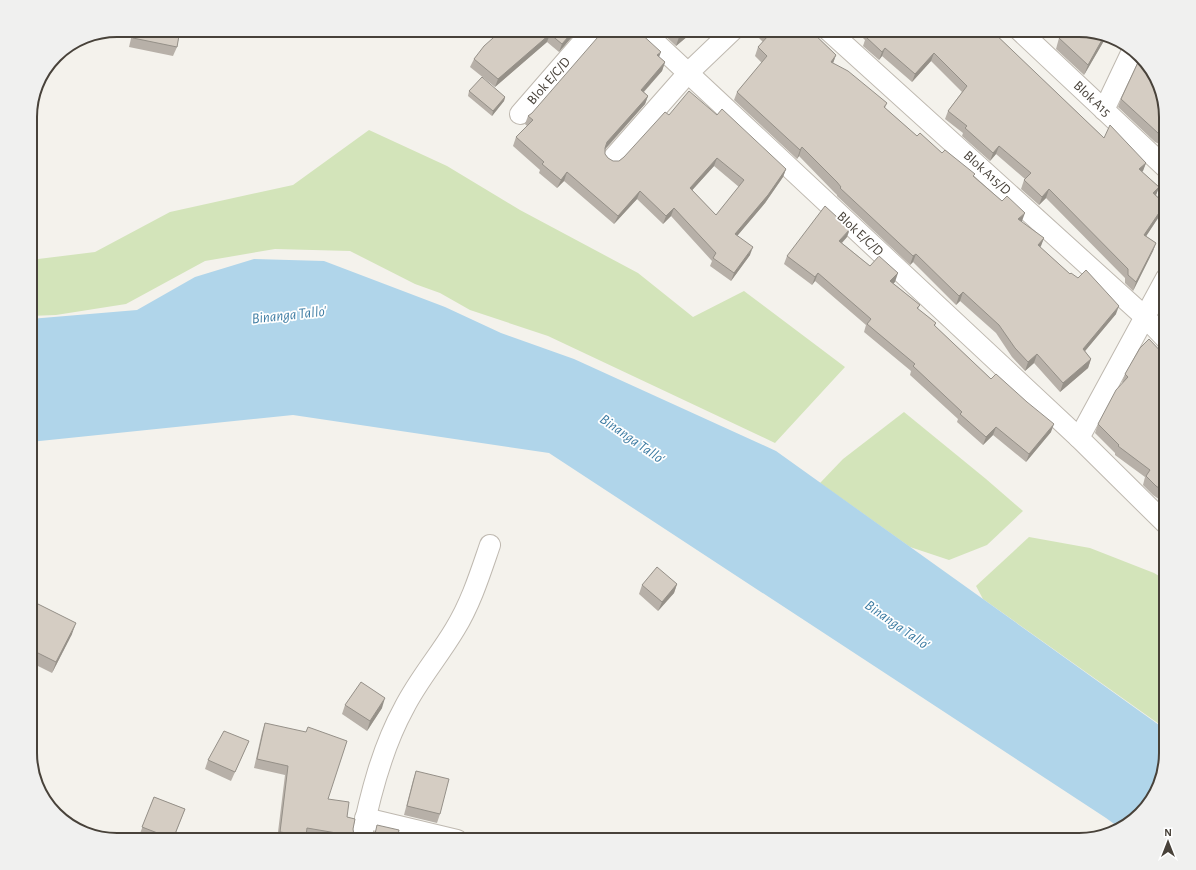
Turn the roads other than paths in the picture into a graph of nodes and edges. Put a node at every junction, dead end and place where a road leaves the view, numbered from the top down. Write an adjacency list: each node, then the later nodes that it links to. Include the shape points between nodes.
1 (587, 37): 9 (street, Blok E/C/D)
2 (649, 37): 7 (street, Blok E/C/D)
3 (726, 37): 7 (street)
4 (836, 37): 13 (street, Blok A15/D)
5 (1026, 37): 8 (street, Blok A15)
6 (1130, 55): 8 (street)
7 (688, 73): 10 (street); 15 (street, Blok E/C/D)
8 (1104, 110): 11 (street, Blok A15)
9 (520, 114)
10 (613, 158)
11 (1159, 161)
12 (1159, 291): 13 (street)
13 (1145, 317): 14 (street, Blok A15/D); 15 (street)
14 (1159, 332)
15 (1079, 438): 16 (street, Blok E/C/D)
16 (1159, 517)
17 (490, 546): 18 (street, via 461,618 398,719 381,761)
18 (365, 818): 19 (street); 20 (street)
19 (362, 833)
20 (428, 833)

